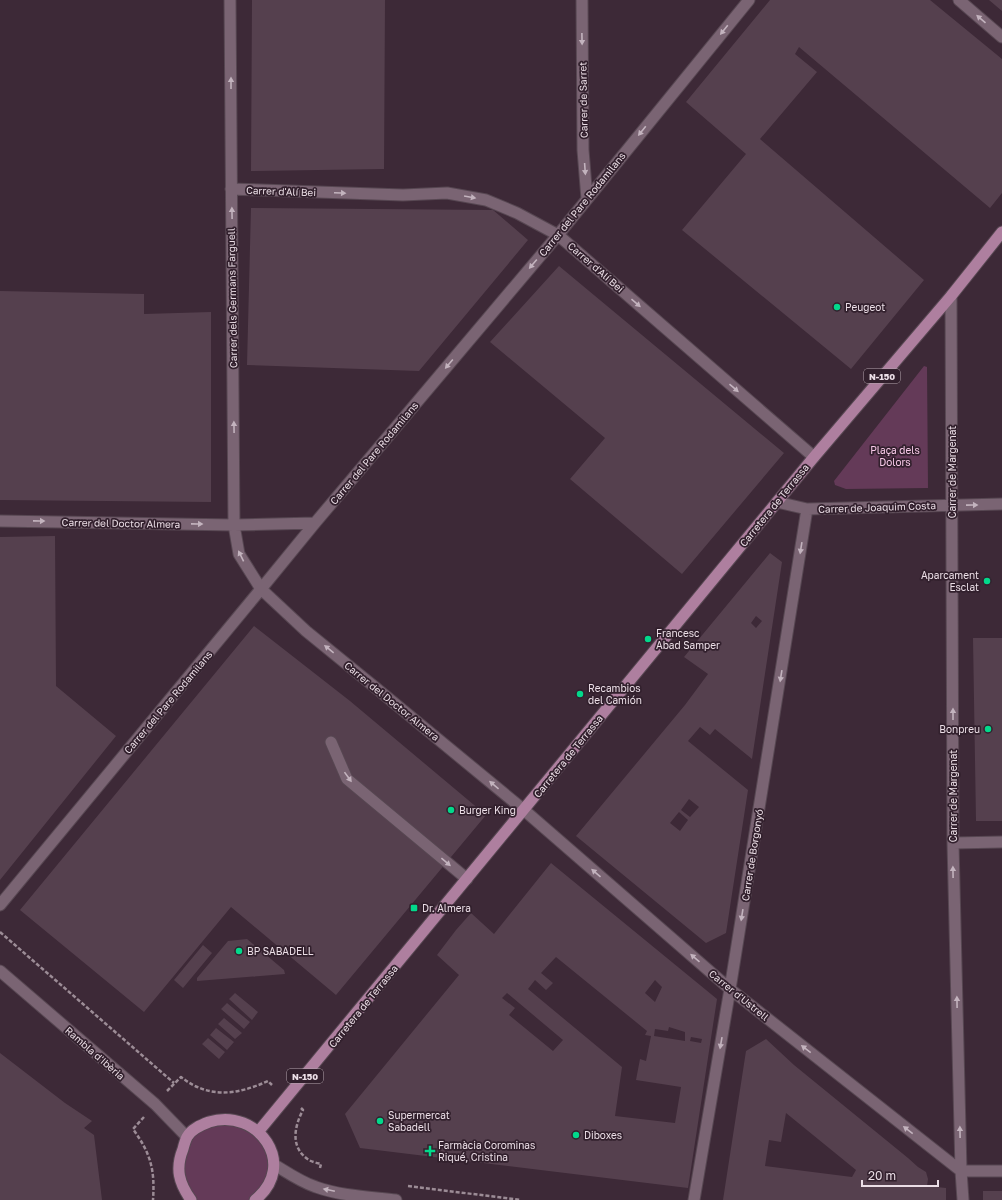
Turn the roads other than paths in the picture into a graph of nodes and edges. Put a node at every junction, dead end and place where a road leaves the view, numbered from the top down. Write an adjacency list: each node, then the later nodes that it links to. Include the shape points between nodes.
1 (230, 0): 6 (street, Carrer dels Germans Farguell, one-way to 1)
2 (582, 0): 7 (street, Carrer de Sarret, one-way to 7)
3 (748, 0): 7 (street, Carrer del Pare Rodamilans, one-way to 7)
4 (959, 0): 5 (street, one-way to 4)
5 (1002, 37)
6 (231, 189): 9 (street, Carrer d'Alí Bei, one-way to 9, via 403,195 447,193 486,200); 18 (street, Carrer dels Germans Farguell, one-way to 6)
7 (587, 199): 9 (street, Carrer del Pare Rodamilans)
8 (1002, 232): 10 (main road, Carretera de Terrassa / N-150)
9 (558, 235): 11 (street, Carrer d'Alí Bei, one-way to 11); 17 (street, Carrer del Pare Rodamilans, one-way to 17)
10 (951, 296): 11 (main road, Carretera de Terrassa / N-150); 14 (street, Carrer de Margenat)
11 (814, 457): 12 (main road, Carretera de Terrassa / N-150)
12 (777, 502): 15 (street, Carrer de Joaquim Costa); 21 (main road, Carretera de Terrassa / N-150)
13 (1002, 504): 14 (street, Carrer de Joaquim Costa, one-way to 13)
14 (953, 505): 15 (street, Carrer de Joaquim Costa); 23 (street, Carrer de Margenat, one-way to 14)
15 (807, 509): 27 (street, Carrer de Borgonyó, one-way to 27)
16 (0, 521): 18 (street, Carrer del Doctor Almera, one-way to 18)
17 (315, 523): 18 (street, Carrer del Doctor Almera); 19 (street, Carrer del Pare Rodamilans)
18 (234, 525): 19 (street, Carrer dels Germans Farguell, one-way to 18, via 238,554)
19 (261, 589): 21 (street, Carrer del Doctor Almera, one-way to 19, via 306,631); 25 (street, Carrer del Pare Rodamilans)
20 (331, 742): 24 (street, one-way to 24, via 347,779)
21 (524, 810): 24 (main road, Carretera de Terrassa / N-150); 27 (street, Carrer d'Ustrell, one-way to 21)
22 (1002, 842): 23 (street)
23 (952, 843): 31 (street, Carrer de Margenat, one-way to 23)
24 (467, 879): 28 (main road, Carretera de Terrassa / N-150)
25 (0, 905)
26 (0, 971): 29 (street, Rambla d'Ibèria, via 155,1104)
27 (730, 989): 31 (street, Carrer d'Ustrell, one-way to 27); 36 (street, Carrer de Borgonyó, one-way to 36)
28 (258, 1132): 29 (main road, via 247,1124 225,1119 202,1124); 30 (main road, via 267,1142)
29 (187, 1137): 33 (main road, via 181,1153 178,1174 182,1188)
30 (275, 1165): 34 (main road, via 267,1188); 35 (street, one-way to 30, via 316,1188)
31 (961, 1171): 32 (street); 37 (street, Carrer de Margenat)
32 (1002, 1171)
33 (191, 1200)
34 (255, 1200)
35 (396, 1200)
36 (694, 1200)
37 (963, 1200)

